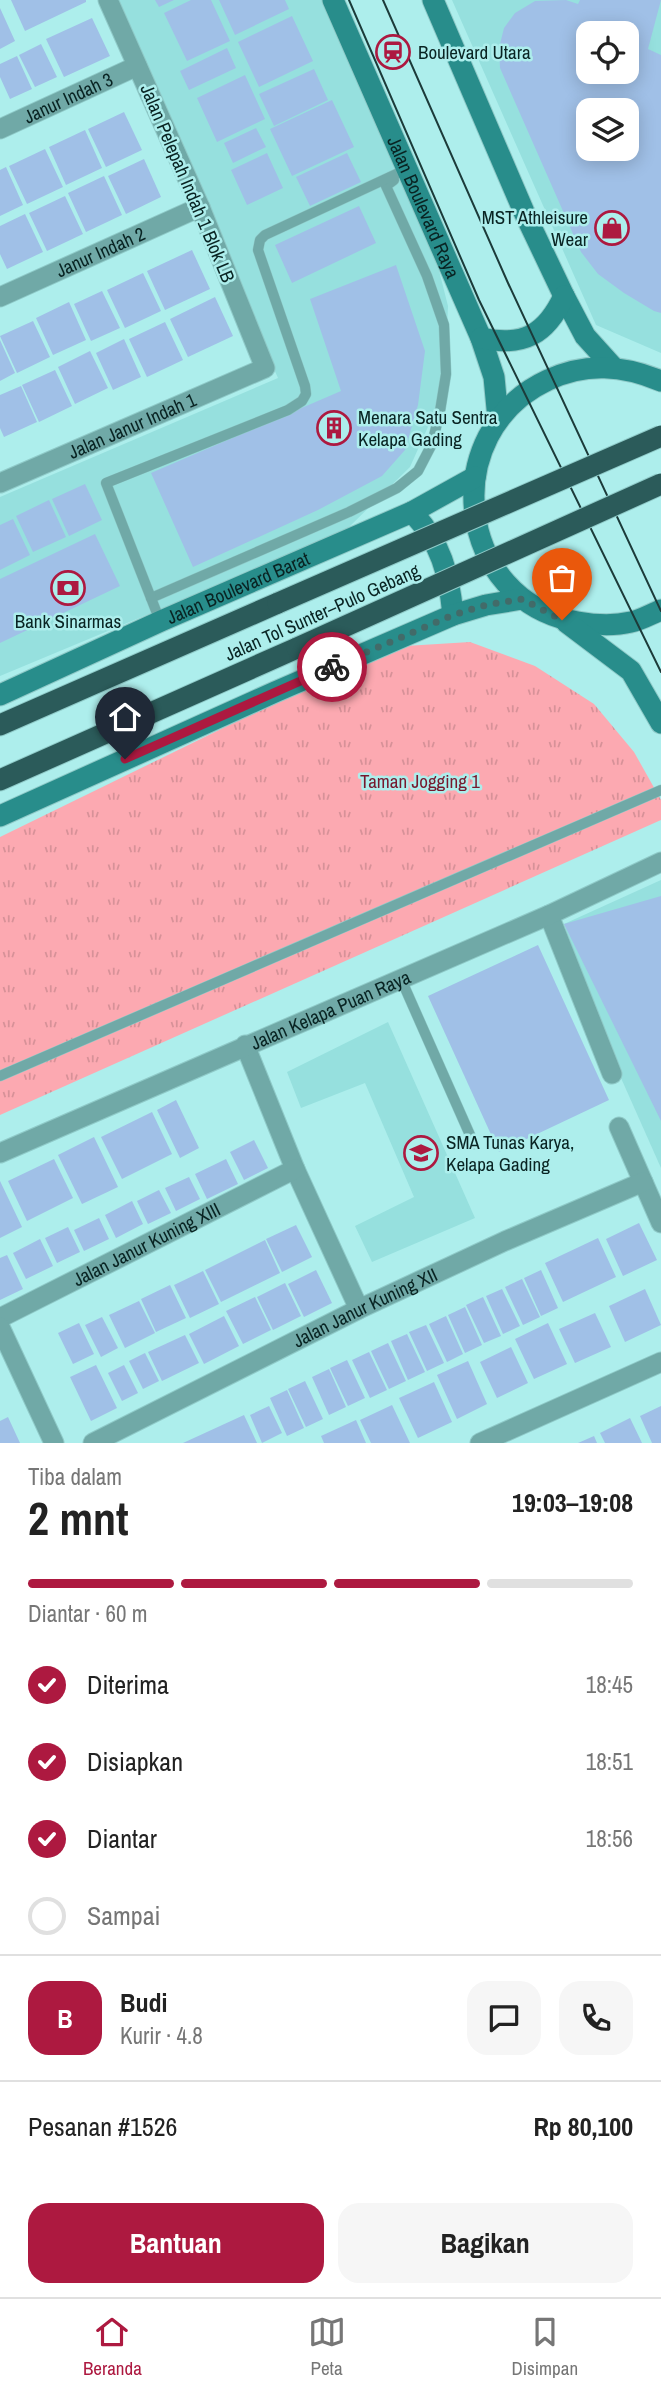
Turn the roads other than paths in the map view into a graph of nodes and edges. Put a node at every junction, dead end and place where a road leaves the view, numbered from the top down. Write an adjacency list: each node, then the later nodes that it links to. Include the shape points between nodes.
1 (108, 0): 4 (street, Jalan Pelepah Indah 1 Blok LB)
2 (333, 0): 6 (main road, Jalan Boulevard Raya)
3 (433, 0): 8 (main road)
4 (137, 66): 5 (street, Janur Indah 3); 7 (street, Jalan Pelepah Indah 1 Blok LB)
5 (0, 129)
6 (408, 171): 10 (main road, Jalan Boulevard Raya); 20 (lane, via 386,186 433,291 444,325 446,361 432,444 418,471 397,488 349,512); 20 (lane, via 260,240 258,250 306,394 302,401 106,483)
7 (200, 207): 9 (street, Janur Indah 2); 12 (street, Jalan Pelepah Indah 1 Blok LB)
8 (564, 296): 10 (main road, via 541,330 522,340 501,343); 11 (main road, via 585,336)
9 (0, 297)
10 (481, 338): 14 (main road, Jalan Boulevard Raya, via 494,377)
11 (613, 367): 13 (main road); 14 (main road, via 587,368 549,379 516,400)
12 (265, 368): 17 (street, Jalan Janur Indah 1)
13 (661, 381)
14 (498, 419): 16 (main road)
15 (661, 436): 28 (highway, Jalan Tol Sunter–Pulo Gebang, bridge)
16 (475, 477): 19 (main road, Jalan Boulevard Barat); 21 (main road, via 475,518 482,546 502,579)
17 (0, 482)
18 (661, 484): 29 (highway, Jalan Tol Sunter–Pulo Gebang, bridge)
19 (412, 512): 23 (main road, via 435,540 448,575); 25 (main road, Jalan Boulevard Barat)
20 (151, 598): 25 (lane)
21 (522, 599): 23 (main road); 24 (main road)
22 (661, 610): 24 (main road, via 631,622 597,626)
23 (453, 615): 31 (main road)
24 (562, 620): 27 (main road, via 631,671)
25 (161, 621): 26 (main road, Jalan Boulevard Barat)
26 (0, 695)
27 (661, 723)
28 (0, 725)
29 (0, 780)
30 (661, 790): 37 (lane)
31 (0, 816)
32 (661, 862): 33 (street, Jalan Kelapa Puan Raya)
33 (549, 915): 34 (street, Jalan Kelapa Puan Raya); 36 (street)
34 (401, 979): 35 (street, Jalan Kelapa Puan Raya); 39 (lane)
35 (245, 1045): 40 (street, Jalan Kelapa Puan Raya); 41 (street)
36 (612, 1074)
37 (0, 1076)
38 (619, 1127): 42 (street)
39 (474, 1144)
40 (0, 1153)
41 (295, 1169): 44 (street); 45 (street, Jalan Janur Kuning XIII)
42 (643, 1182): 43 (street); 44 (street, Jalan Janur Kuning XII)
43 (661, 1223)
44 (359, 1309): 49 (street, Jalan Janur Kuning XII)
45 (0, 1318)
46 (0, 1327): 48 (street)
47 (661, 1362): 50 (street)
48 (54, 1443)
49 (93, 1443)
50 (480, 1443)

